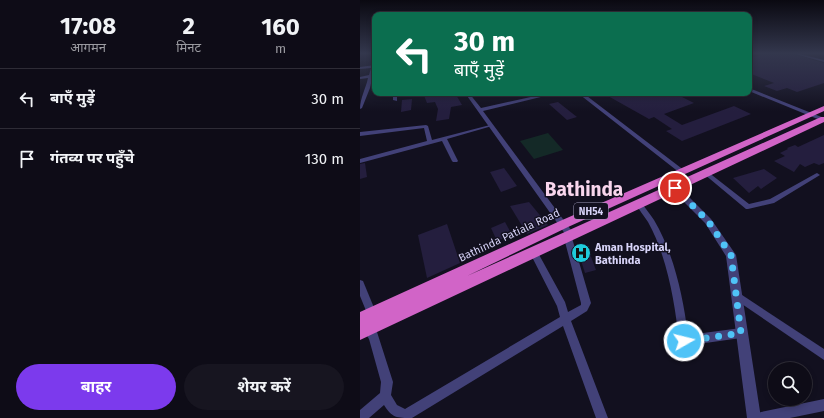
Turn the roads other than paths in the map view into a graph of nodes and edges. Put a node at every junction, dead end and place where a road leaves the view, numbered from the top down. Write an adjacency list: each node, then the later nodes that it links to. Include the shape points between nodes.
1 (372, 73): 2 (street)
2 (371, 76): 3 (street); 4 (street)
3 (360, 78)
4 (367, 89): 5 (street); 12 (street)
5 (360, 90)
6 (752, 90): 15 (street)
7 (396, 96): 11 (street)
8 (469, 96): 14 (street)
9 (542, 96): 14 (street)
10 (584, 96): 23 (street)
11 (395, 100)
12 (360, 108)
13 (824, 108): 15 (highway, Bathinda Patiala Road / NH54)
14 (480, 110): 17 (street)
15 (809, 114): 16 (street); 23 (highway, Bathinda Patiala Road / NH54)
16 (823, 119): 24 (highway, NH54)
17 (490, 126): 19 (street); 28 (street)
18 (360, 134): 20 (street, via 426,126)
19 (444, 139): 20 (street); 22 (street)
20 (430, 142): 21 (street)
21 (360, 161)
22 (455, 161)
23 (682, 171): 28 (highway, Bathinda Patiala Road / NH54)
24 (706, 173): 25 (street, via 748,207 772,201); 26 (highway, NH54)
25 (817, 175)
26 (675, 188): 27 (highway, NH54); 32 (street, via 708,221 731,255)
27 (639, 204): 29 (highway, NH54); 36 (street, via 654,227 666,256 680,308 684,341)
28 (564, 224): 29 (street); 33 (highway, Bathinda Patiala Road / NH54)
29 (570, 237): 30 (highway, NH54); 34 (street, via 586,303 584,308)
30 (534, 253): 34 (street, via 562,305); 35 (highway, NH54)
31 (360, 284): 33 (street)
32 (736, 295): 36 (street); 37 (street)
33 (372, 315): 35 (highway, Bathinda Patiala Road / NH54)
34 (565, 319): 40 (street); 42 (street)
35 (363, 327): 38 (street, via 373,336 387,382)
36 (741, 333): 43 (street)
37 (824, 355)
38 (385, 396): 40 (street, via 393,410); 41 (street)
39 (824, 406): 44 (street)
40 (406, 416)
41 (360, 418)
42 (602, 418)
43 (754, 418)
44 (761, 418)

